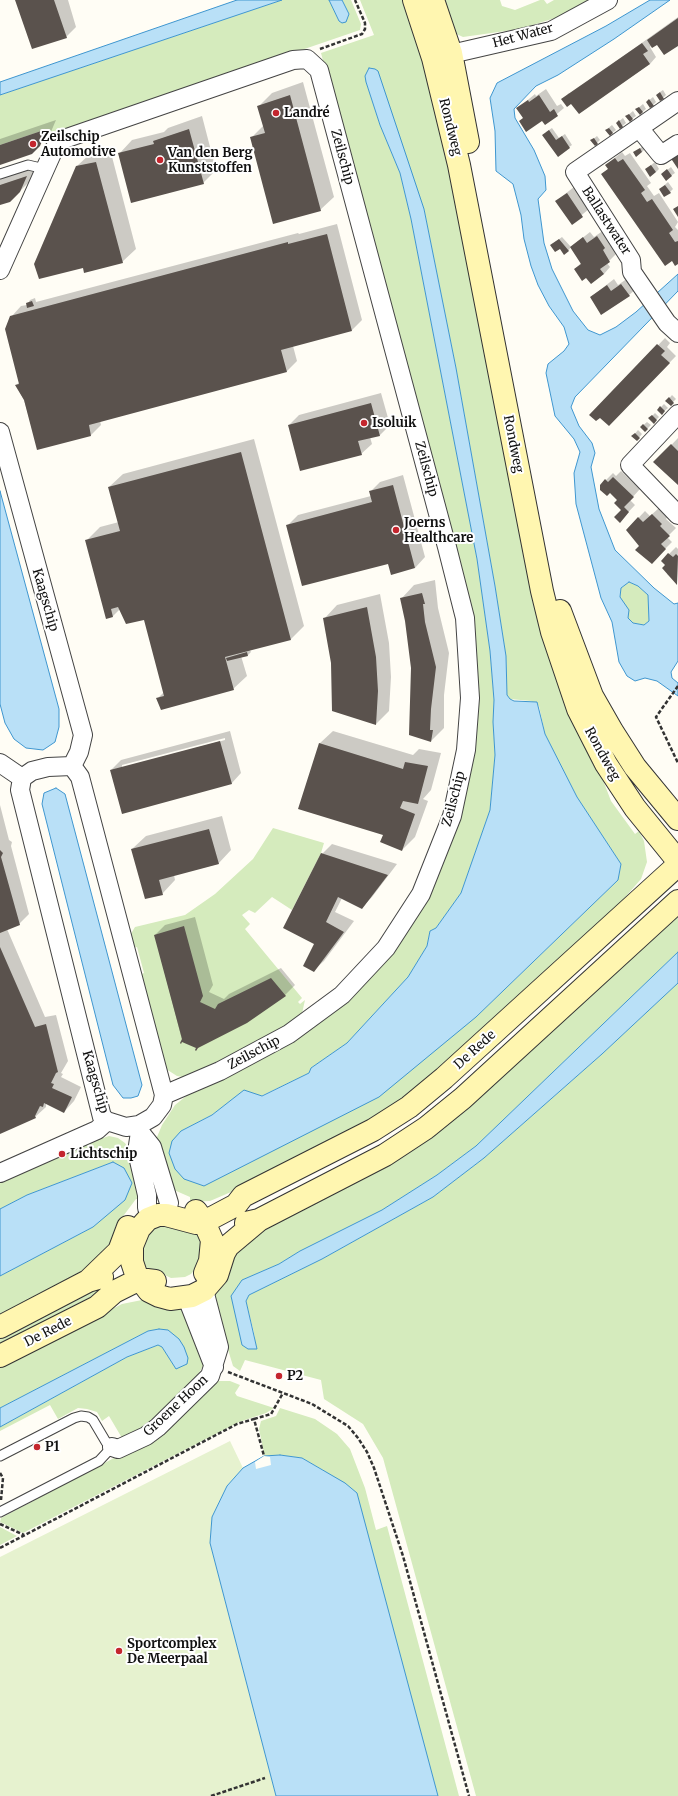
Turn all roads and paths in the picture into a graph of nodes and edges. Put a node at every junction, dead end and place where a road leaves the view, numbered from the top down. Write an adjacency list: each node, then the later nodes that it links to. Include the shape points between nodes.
1 (355, 0): 6 (path, via 365,23 366,29 362,34 320,49)
2 (414, 0): 5 (main road, Rondweg)
3 (433, 0): 5 (main road, Rondweg)
4 (608, 0): 5 (street, Het Water, via 551,31)
5 (442, 56): 22 (main road, Rondweg, via 560,610 592,696 612,732 635,767); 23 (main road, Rondweg, via 459,165 552,632 578,709 606,764 635,808)
6 (307, 58): 10 (street, via 293,60 64,139 54,149); 26 (street, Zeilschip, via 319,70 464,618 470,698 466,750 452,816 421,894 386,948 342,995 289,1034 220,1071)
7 (678, 101): 8 (street, Ballastwater)
8 (639, 128): 9 (street, via 661,155); 13 (street, Ballastwater, via 575,172 631,260 632,272)
9 (678, 144)
10 (45, 169): 11 (lane, via 28,165); 12 (street)
11 (0, 174)
12 (0, 270)
13 (673, 328)
14 (678, 414): 16 (street, via 630,465)
15 (0, 432): 20 (street, Kaagschip, via 83,735)
16 (678, 515)
17 (678, 686): 19 (path, via 656,718)
18 (0, 763): 21 (street)
19 (678, 763)
20 (72, 766): 21 (street, via 48,767 32,771); 26 (street, via 80,778)
21 (22, 778): 27 (street, Kaagschip, via 20,790 102,1117)
22 (678, 819)
23 (678, 861)
24 (678, 865): 32 (main road, De Rede, via 409,1107 373,1130 243,1196 236,1205)
25 (678, 900): 33 (main road, De Rede, via 463,1098 426,1128 385,1154 259,1220)
26 (164, 1095): 28 (street, via 162,1105)
27 (107, 1121): 28 (street, Kaagschip); 29 (street, via 97,1130)
28 (139, 1129): 30 (street, via 152,1147); 31 (street, via 137,1152 147,1195)
29 (0, 1173)
30 (169, 1203): 31 (main road, via 157,1204); 32 (main road, via 183,1205)
31 (148, 1214): 32 (main road, via 166,1215 196,1223); 34 (main road, via 130,1223)
32 (200, 1216): 33 (main road)
33 (218, 1252): 36 (main road, via 217,1275)
34 (125, 1253): 35 (main road); 37 (main road, De Rede, via 88,1281)
35 (144, 1285): 36 (main road, via 170,1299); 38 (main road, De Rede, via 141,1292 116,1303 97,1307)
36 (197, 1289): 39 (street, Groene Hoon)
37 (0, 1327)
38 (0, 1356)
39 (214, 1367): 40 (path); 42 (street, Groene Hoon, via 210,1376 158,1427 126,1446 118,1449)
40 (283, 1392): 41 (path, via 271,1414); 53 (path, via 312,1404 348,1426 367,1452 402,1556)
41 (254, 1419): 44 (path); 49 (path, via 237,1424)
42 (112, 1447): 43 (lane, via 106,1442 93,1420 81,1416); 47 (lane, via 99,1461)
43 (0, 1456)
44 (264, 1456)
45 (0, 1473): 46 (path, via 3,1478)
46 (0, 1506)
47 (0, 1512)
48 (0, 1524): 49 (path)
49 (24, 1535): 50 (path)
50 (0, 1548)
51 (265, 1778): 52 (path)
52 (211, 1796)
53 (469, 1796)

